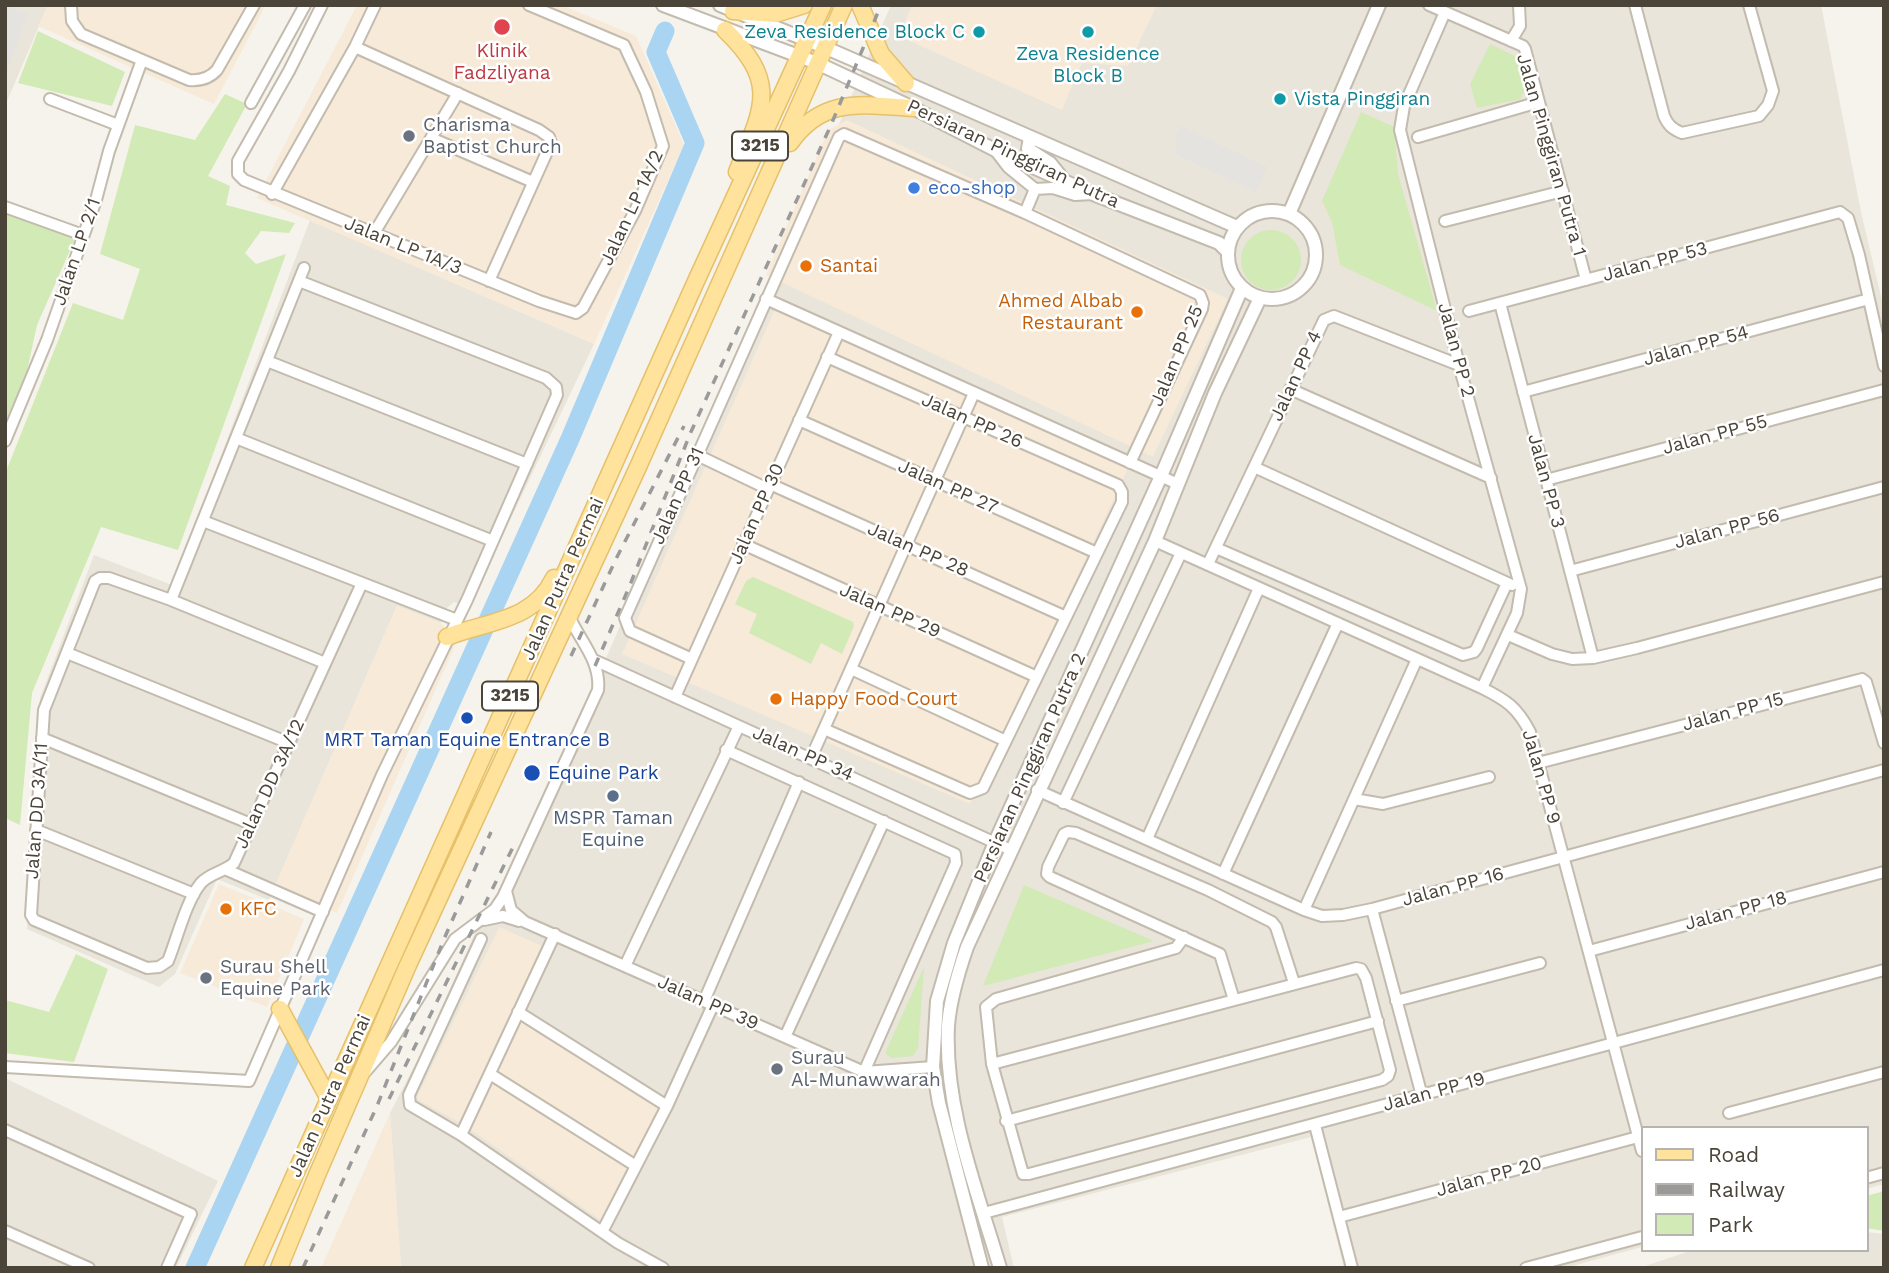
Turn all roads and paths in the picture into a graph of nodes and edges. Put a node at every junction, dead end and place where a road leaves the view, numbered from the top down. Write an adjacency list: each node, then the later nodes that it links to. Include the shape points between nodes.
1 (71, 5): 26 (street, via 72,21 82,34)
2 (254, 5): 26 (street, via 217,70 205,79 189,80)
3 (305, 5): 32 (street)
4 (322, 5): 44 (street, Jalan LP 1A/3, via 238,161 237,174)
5 (375, 5): 23 (street)
6 (529, 5): 18 (street, Jalan LP 1A/2)
7 (663, 5): 20 (street, Persiaran Pinggiran Putra)
8 (804, 5): 17 (main road, via 775,14)
9 (823, 5): 21 (main road, Jalan Putra Permai / 3215)
10 (844, 5): 24 (main road, Jalan Putra Permai / 3215)
11 (860, 5): 28 (main road, via 881,54)
12 (1379, 5): 48 (street)
13 (1429, 5): 19 (street, Jalan Pinggiran Putra 1)
14 (1518, 5): 22 (street, via 1520,26)
15 (1634, 5): 16 (street, via 1667,124 1691,132 1759,116 1768,105 1773,91)
16 (1749, 5)
17 (727, 8): 21 (street, Persiaran Pinggiran Putra)
18 (548, 9): 64 (street, Jalan LP 1A/2, via 624,45 646,92 663,146 635,211)
19 (1445, 12): 22 (street, Jalan Pinggiran Putra 1); 69 (street, Jalan PP 2, via 1404,106 1400,130)
20 (725, 30): 25 (street, Persiaran Pinggiran Putra); 53 (main road, via 746,50 762,88 761,111)
21 (807, 40): 24 (street, Persiaran Pinggiran Putra); 25 (main road, Jalan Putra Permai / 3215)
22 (1511, 41): 31 (street, Jalan Pinggiran Putra 1, via 1525,49)
23 (355, 47): 29 (street); 44 (street)
24 (824, 47): 27 (main road, Jalan Putra Permai / 3215); 28 (street, Persiaran Pinggiran Putra)
25 (799, 57): 27 (street, Persiaran Pinggiran Putra); 53 (main road, Jalan Putra Permai / 3215)
26 (142, 60): 34 (street, Jalan LP 2/1)
27 (817, 63): 33 (street, Persiaran Pinggiran Putra); 39 (main road, Jalan Putra Permai / 3215)
28 (906, 83): 35 (street, Persiaran Pinggiran Putra)
29 (458, 93): 37 (street); 41 (street, via 549,137 551,143)
30 (50, 99): 34 (street)
31 (1539, 102): 36 (street); 43 (street, Jalan Pinggiran Putra 1)
32 (251, 103)
33 (914, 108): 38 (street, Persiaran Pinggiran Putra); 39 (main road, via 857,105 816,116 802,126)
34 (118, 125): 51 (street, Jalan LP 2/1)
35 (1030, 137): 40 (street, via 1028,149 1050,163); 50 (street, Persiaran Pinggiran Putra)
36 (1418, 137)
37 (431, 138): 41 (street); 52 (street)
38 (995, 150): 40 (street, Persiaran Pinggiran Putra); 42 (street)
39 (775, 164): 108 (main road, Jalan Putra Permai / 3215)
40 (1065, 181): 45 (street, Persiaran Pinggiran Putra)
41 (533, 182): 58 (street)
42 (1035, 189): 45 (street, via 1053,187 1075,195); 47 (street)
43 (1563, 191): 49 (street); 56 (street, Jalan Pinggiran Putra 1)
44 (272, 194): 52 (street, Jalan LP 1A/3)
45 (1093, 194): 54 (street, Persiaran Pinggiran Putra, via 1219,243)
46 (5, 207): 51 (street)
47 (1025, 214): 61 (street, Jalan PP 25, via 844,134); 81 (street, Jalan PP 25, via 1194,291 1202,299 1202,309)
48 (1289, 214): 50 (street, via 1255,214); 60 (street, via 1310,233 1315,247 1311,276 1289,295)
49 (1445, 221)
50 (1237, 227): 54 (street)
51 (83, 235): 78 (street, Jalan LP 2/1, via 47,340)
52 (373, 235): 58 (street, Jalan LP 1A/3)
53 (718, 235): 79 (main road, Jalan Putra Permai / 3215)
54 (1227, 251): 59 (street, via 1233,277)
55 (304, 268): 57 (street)
56 (1586, 280): 62 (street, Jalan PP 53, via 1840,212 1848,218); 63 (street, Jalan PP 53)
57 (299, 281): 68 (street); 82 (street, via 546,378 556,387 557,395)
58 (489, 281): 64 (street, Jalan LP 1A/3, via 566,311 576,313)
59 (1242, 288): 60 (street); 84 (street, Persiaran Pinggiran Putra 2)
60 (1260, 298): 88 (street, Persiaran Pinggiran Putra 2)
61 (766, 299): 66 (street); 80 (street, Jalan PP 31)
62 (1869, 299): 70 (street); 73 (street, Jalan PP 54)
63 (1500, 303): 65 (street, Jalan PP 53); 73 (street, Jalan PP 3)
64 (583, 308)
65 (1469, 311)
66 (839, 332): 67 (street, Jalan PP 30); 74 (street)
67 (827, 357): 75 (street, Jalan PP 26); 76 (street, Jalan PP 30)
68 (267, 361): 77 (street); 82 (street)
69 (1459, 365): 71 (street, Jalan PP 4, via 1334,316 1321,323); 85 (street, Jalan PP 2)
70 (1884, 366)
71 (1290, 389): 83 (street, Jalan PP 4); 85 (street)
72 (1884, 390): 86 (street, Jalan PP 55)
73 (1523, 392): 86 (street, Jalan PP 3)
74 (974, 393): 75 (street); 81 (street)
75 (963, 417): 87 (street); 98 (street, Jalan PP 26, via 1118,485 1122,502)
76 (799, 420): 87 (street, Jalan PP 27); 89 (street, Jalan PP 30)
77 (236, 438): 91 (street); 92 (street)
78 (5, 441)
79 (622, 447): 111 (main road, via 593,494 547,593 509,619); 182 (main road, Jalan Putra Permai / 3215)
80 (696, 456): 89 (street, Jalan PP 28); 116 (street, Jalan PP 31, via 625,618 630,631)
81 (1130, 463): 84 (street)
82 (527, 464): 92 (street)
83 (1254, 467): 96 (street, Jalan PP 4); 103 (street)
84 (1161, 476): 88 (street); 143 (street, Persiaran Pinggiran Putra 2)
85 (1491, 478): 105 (street, Jalan PP 2)
86 (1546, 480): 100 (street, Jalan PP 3)
87 (935, 481): 95 (street); 98 (street, Jalan PP 27)
88 (1178, 484): 93 (street, Persiaran Pinggiran Putra 2)
89 (769, 486): 94 (street, Jalan PP 30); 95 (street, Jalan PP 28)
90 (1884, 486): 100 (street, Jalan PP 56)
91 (202, 521): 102 (street); 106 (street)
92 (493, 541): 111 (street)
93 (1155, 541): 97 (street, Jalan PP 9); 136 (street, Persiaran Pinggiran Putra 2)
94 (743, 544): 107 (street, Jalan PP 29); 116 (street, Jalan PP 30)
95 (906, 545): 107 (street); 109 (street, Jalan PP 28)
96 (1216, 548): 99 (street, Jalan PP 4); 103 (street, via 1458,654 1469,655 1477,648)
97 (1181, 553): 99 (street, Jalan PP 9); 138 (street)
98 (1097, 554): 109 (street)
99 (1208, 564): 104 (street, Jalan PP 9)
100 (1570, 570): 115 (street, Jalan PP 3)
101 (1884, 582): 115 (street)
102 (362, 583): 111 (street); 119 (street, Jalan DD 3A/12)
103 (1507, 583): 105 (street)
104 (1259, 588): 110 (street, Jalan PP 9); 142 (street)
105 (1521, 589): 112 (street, Jalan PP 2)
106 (171, 600): 114 (street, Jalan DD 3A/11, via 100,578 93,585); 119 (street)
107 (879, 606): 120 (street); 121 (street, Jalan PP 29)
108 (569, 616): 118 (street); 180 (main road, Jalan Putra Permai / 3215)
109 (1066, 617): 121 (street)
110 (1338, 623): 117 (street, Jalan PP 9); 148 (street)
111 (461, 625): 113 (main road)
112 (1508, 635): 115 (street, via 1552,654); 122 (street, Jalan PP 2)
113 (447, 637): 155 (street)
114 (67, 653): 126 (street, Jalan DD 3A/11, via 44,710); 128 (street)
115 (1593, 658)
116 (692, 659): 123 (street, Jalan PP 30)
117 (1417, 659): 122 (street, Jalan PP 9); 137 (street)
118 (594, 660): 123 (street, Jalan PP 34); 150 (street, via 598,690)
119 (325, 663): 128 (street, Jalan DD 3A/12)
120 (851, 669): 125 (street); 127 (street)
121 (1037, 677): 127 (street)
122 (1482, 688): 132 (street, Jalan PP 9, via 1508,701 1519,714 1530,732)
123 (676, 696): 124 (street, Jalan PP 34)
124 (740, 726): 130 (street); 131 (street, Jalan PP 34)
125 (824, 729): 127 (street, via 970,793 983,788); 131 (street)
126 (42, 738): 140 (street); 141 (street, Jalan DD 3A/11)
127 (1006, 741)
128 (289, 743): 140 (street, Jalan DD 3A/12)
129 (1884, 743): 132 (street, Jalan PP 15, via 1862,679)
130 (726, 750): 135 (street); 163 (street)
131 (811, 758): 143 (street, Jalan PP 34)
132 (1538, 763): 145 (street, Jalan PP 9)
133 (1884, 770): 145 (street, Jalan PP 16)
134 (1489, 777): 137 (street, via 1383,804)
135 (799, 782): 139 (street); 168 (street)
136 (1037, 790): 138 (street, Jalan PP 16); 144 (street, Persiaran Pinggiran Putra 2)
137 (1354, 799): 154 (street)
138 (1063, 803): 142 (street, Jalan PP 16)
139 (884, 821): 172 (street); 177 (street, via 955,854 956,863)
140 (251, 824): 146 (street, Jalan DD 3A/12, via 234,863)
141 (36, 830): 151 (street); 151 (street, Jalan DD 3A/11, via 34,920 146,968 168,961)
142 (1147, 839): 148 (street, Jalan PP 16)
143 (995, 842): 144 (street, Jalan PP 34); 176 (street, Persiaran Pinggiran Putra 2, via 954,943 937,1001)
144 (1011, 850): 192 (street, Persiaran Pinggiran Putra 2, via 967,947 954,984 948,1024 948,1065 956,1112)
145 (1564, 858): 153 (street, Jalan PP 16); 161 (street, Jalan PP 9)
146 (226, 870): 151 (street, Jalan DD 3A/12, via 202,883); 155 (street)
147 (1884, 872): 161 (street, Jalan PP 18)
148 (1224, 874): 149 (street); 152 (street); 154 (street, Jalan PP 16)
149 (1208, 890): 152 (street); 159 (street, via 1072,832 1062,837 1048,867 1050,877)
150 (506, 891): 156 (street, via 511,909); 157 (street, via 495,909)
151 (194, 894)
152 (1219, 896): 165 (street, via 1275,925)
153 (1372, 909): 154 (street, Jalan PP 16, via 1322,916); 167 (street)
154 (1304, 910)
155 (323, 912): 170 (street)
156 (525, 922): 157 (street, Jalan PP 39, via 499,917); 158 (street, Jalan PP 39)
157 (469, 927): 180 (street, via 455,939 391,1042)
158 (555, 934): 163 (street, Jalan PP 39); 169 (street)
159 (1184, 937): 166 (street, via 1221,955); 174 (street, via 1176,948 992,1000 985,1013)
160 (481, 939): 188 (street, via 409,1095 413,1107)
161 (1589, 951): 173 (street, Jalan PP 9)
162 (1540, 963): 167 (street)
163 (625, 966): 168 (street, Jalan PP 39)
164 (1884, 970): 173 (street, Jalan PP 19)
165 (1294, 983): 166 (street); 171 (street, via 1361,969)
166 (1234, 1000): 174 (street)
167 (1396, 1001): 181 (street)
168 (708, 1003): 172 (street, Jalan PP 39); 183 (street)
169 (518, 1012): 179 (street); 183 (street)
170 (284, 1015): 175 (street, via 249,1081); 182 (main road)
171 (1378, 1021): 185 (street); 185 (street, via 1390,1070 1382,1080 1030,1174 1021,1171)
172 (785, 1037): 177 (street, Jalan PP 39)
173 (1613, 1043): 181 (street, Jalan PP 19); 189 (street, Jalan PP 9)
174 (992, 1064): 185 (street)
175 (5, 1067)
176 (933, 1067): 177 (street, Jalan PP 39); 202 (street, Persiaran Pinggiran Putra 2)
177 (864, 1072)
178 (1884, 1072): 184 (street)
179 (490, 1074): 188 (street); 191 (street)
180 (356, 1084): 200 (main road, Jalan Putra Permai / 3215)
181 (1422, 1096): 186 (street, Jalan PP 19)
182 (329, 1099): 199 (main road, Jalan Putra Permai / 3215)
183 (667, 1106): 191 (street)
184 (1729, 1114)
185 (1006, 1121)
186 (1315, 1125): 192 (street, Jalan PP 19); 193 (street)
187 (5, 1130): 198 (street, via 191,1214)
188 (461, 1135): 195 (street)
189 (1639, 1137): 190 (street, Jalan PP 9); 193 (street, Jalan PP 20)
190 (1640, 1142)
191 (636, 1166): 195 (street)
192 (984, 1213): 203 (street, Persiaran Pinggiran Putra 2)
193 (1339, 1217): 204 (street)
194 (5, 1231): 197 (street)
195 (602, 1231): 201 (street)
196 (1640, 1238): 205 (street)
197 (89, 1268)
198 (167, 1268)
199 (253, 1268)
200 (279, 1268)
201 (663, 1268)
202 (982, 1268)
203 (1000, 1268)
204 (1352, 1268)
205 (1526, 1268)

